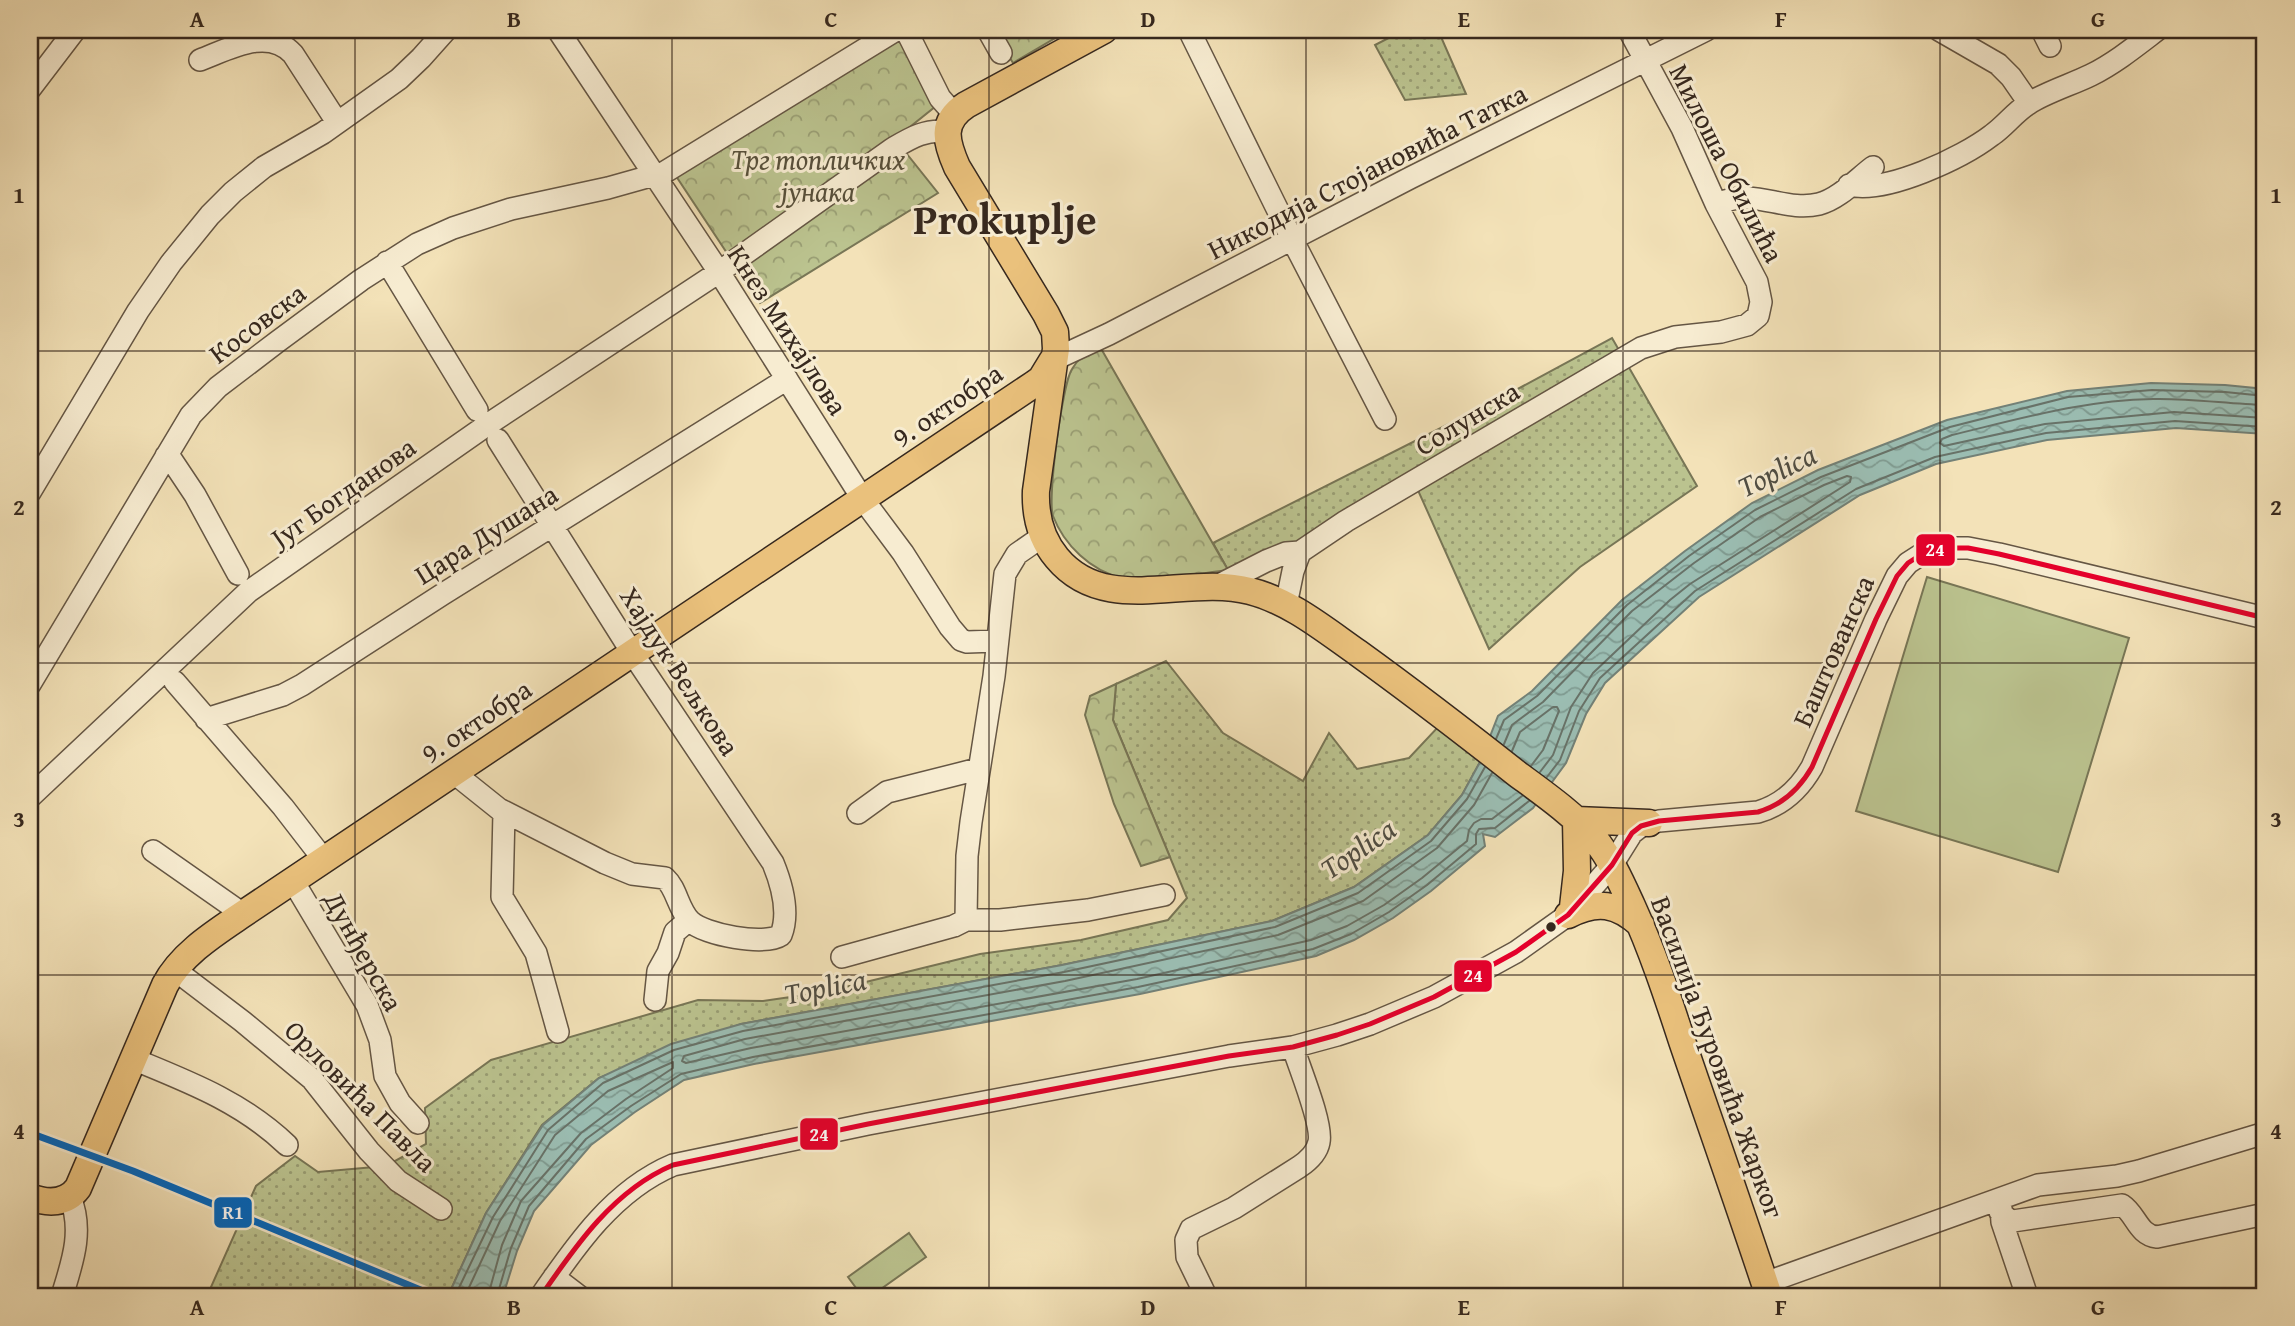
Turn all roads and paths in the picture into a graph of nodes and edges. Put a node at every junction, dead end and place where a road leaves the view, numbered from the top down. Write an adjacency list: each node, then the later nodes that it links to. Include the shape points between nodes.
1 (75, 30): 17 (street)
2 (446, 30): 19 (street, via 399,79)
3 (558, 30): 22 (street, Кнез Михајлова)
4 (896, 30): 22 (street)
5 (906, 30): 20 (street)
6 (988, 30): 14 (street)
7 (1104, 30): 20 (main road, via 977,98)
8 (1189, 30): 25 (street)
9 (1629, 30): 16 (street, Милоша Обилића)
10 (1706, 30): 16 (street, Никодија Стојановића Татка)
11 (1938, 30): 18 (street, via 1998,64)
12 (2157, 30): 18 (street, via 2094,74)
13 (247, 36): 15 (street); 19 (street, via 289,49)
14 (1000, 53)
15 (200, 60)
16 (1644, 61): 24 (street, Милоша Обилића, via 1682,128); 25 (street, Никодија Стојановића Татка)
17 (30, 89)
18 (2029, 103): 23 (street, via 1991,136 1940,164 1892,183 1863,188)
19 (337, 122): 37 (street, via 249,178 197,230 138,311)
20 (951, 123): 27 (street, via 912,137); 29 (main road, Василија Ђуровића Жарког, via 950,150 957,167 1052,326 1056,340)
21 (1873, 167): 23 (street)
22 (653, 176): 26 (street, Косовска, via 491,215 436,234); 27 (street, Кнез Михајлова)
23 (1850, 185): 24 (street, via 1812,205 1748,198)
24 (1716, 204): 28 (street, Милоша Обилића, via 1759,290 1761,307)
25 (1292, 239): 29 (street, Никодија Стојановића Татка); 33 (street)
26 (387, 262): 31 (street); 36 (street, Косовска, via 218,387 191,415)
27 (719, 271): 30 (street, Кнез Михајлова); 53 (street, Југ Богданова, via 248,592)
28 (1753, 322): 41 (street, Солунска, via 1731,330 1664,339 1641,348)
29 (1053, 360): 32 (main road, 9. октобра, via 1041,379); 35 (main road, Василија Ђуровића Жарког)
30 (787, 379): 38 (street, Кнез Михајлова); 39 (street, Цара Душана)
31 (477, 410)
32 (995, 411): 35 (main road, via 1028,416); 38 (main road, 9. октобра)
33 (1385, 419)
34 (498, 440): 39 (street, Хајдук Вељкова)
35 (1041, 445): 40 (main road, Василија Ђуровића Жарког, via 1035,505)
36 (166, 456): 42 (street, via 195,495); 49 (street, Косовска)
37 (30, 492)
38 (862, 498): 46 (street, Кнез Михајлова, via 957,635 967,642); 47 (main road, 9. октобра)
39 (554, 526): 47 (street, Хајдук Вељкова); 50 (street, Цара Душана, via 292,691)
40 (1043, 536): 43 (main road, Василија Ђуровића Жарког, via 1058,560 1074,574 1106,588 1131,592); 46 (street, via 1009,564)
41 (1300, 552): 43 (street, Солунска, via 1257,564); 44 (street)
42 (238, 574)
43 (1219, 585): 44 (main road, Василија Ђуровића Жарког)
44 (1286, 605): 56 (main road, Василија Ђуровића Жарког, via 1431,705)
45 (2265, 618): 57 (street, Баштованска, via 1998,554 1956,547 1932,550 1908,563 1897,576 1812,767 1793,792 1758,812)
46 (996, 641): 51 (street)
47 (634, 654): 52 (main road, 9. октобра); 65 (street, Хајдук Вељкова, via 773,863 782,885 783,929 774,939 708,932)
48 (175, 682): 50 (street, Дунђерска)
49 (30, 684)
50 (206, 719): 59 (street, Дунђерска)
51 (978, 769): 55 (street, via 887,792); 66 (street, via 967,856)
52 (454, 773): 54 (street); 59 (main road, 9. октобра)
53 (30, 797)
54 (504, 812): 65 (street, via 620,870 665,878); 71 (street, via 502,897 538,960)
55 (858, 813)
56 (1573, 818): 57 (main road); 60 (main road, Василија Ђуровића Жарког); 63 (main road, via 1577,871)
57 (1649, 823): 60 (street, via 1632,833)
58 (153, 851): 64 (street)
59 (324, 860): 61 (main road, 9. октобра)
60 (1612, 865): 63 (street); 67 (main road, Василија Ђуровића Жарког)
61 (293, 881): 64 (main road, 9. октобра); 74 (street, Дунђерска, via 367,1005 380,1040 386,1076 400,1103)
62 (1164, 895): 66 (street, via 1088,910)
63 (1570, 911): 67 (main road, via 1604,905); 72 (street, via 1516,952 1434,997 1370,1024)
64 (243, 914): 69 (main road, 9. октобра)
65 (689, 920): 70 (street, via 675,932 658,971)
66 (966, 920): 68 (street)
67 (1641, 925): 84 (main road, Василија Ђуровића Жарког)
68 (842, 957)
69 (175, 970): 73 (main road, 9. октобра); 80 (street, Орловића Павла, via 312,1079 369,1152 398,1181)
70 (655, 1000)
71 (558, 1032)
72 (1293, 1047): 83 (street, via 681,1162 647,1177 626,1193); 88 (street, via 1319,1128 1319,1146 1300,1167 1191,1229 1186,1240 1188,1257)
73 (133, 1059): 76 (street, via 200,1085 268,1127); 79 (main road, 9. октобра, via 86,1173)
74 (418, 1123)
75 (2265, 1133): 77 (street, via 2139,1171)
76 (287, 1145)
77 (2014, 1192): 81 (street); 84 (street)
78 (30, 1197): 79 (main road, via 47,1201)
79 (70, 1197): 85 (street, via 77,1241)
80 (441, 1209)
81 (2000, 1212): 82 (street, via 2013,1221 2122,1205 2143,1231 2157,1237); 89 (street)
82 (2265, 1214)
83 (554, 1277): 86 (street); 87 (street)
84 (1767, 1290)
85 (62, 1296)
86 (541, 1296)
87 (579, 1296)
88 (1206, 1296)
89 (2027, 1296)

